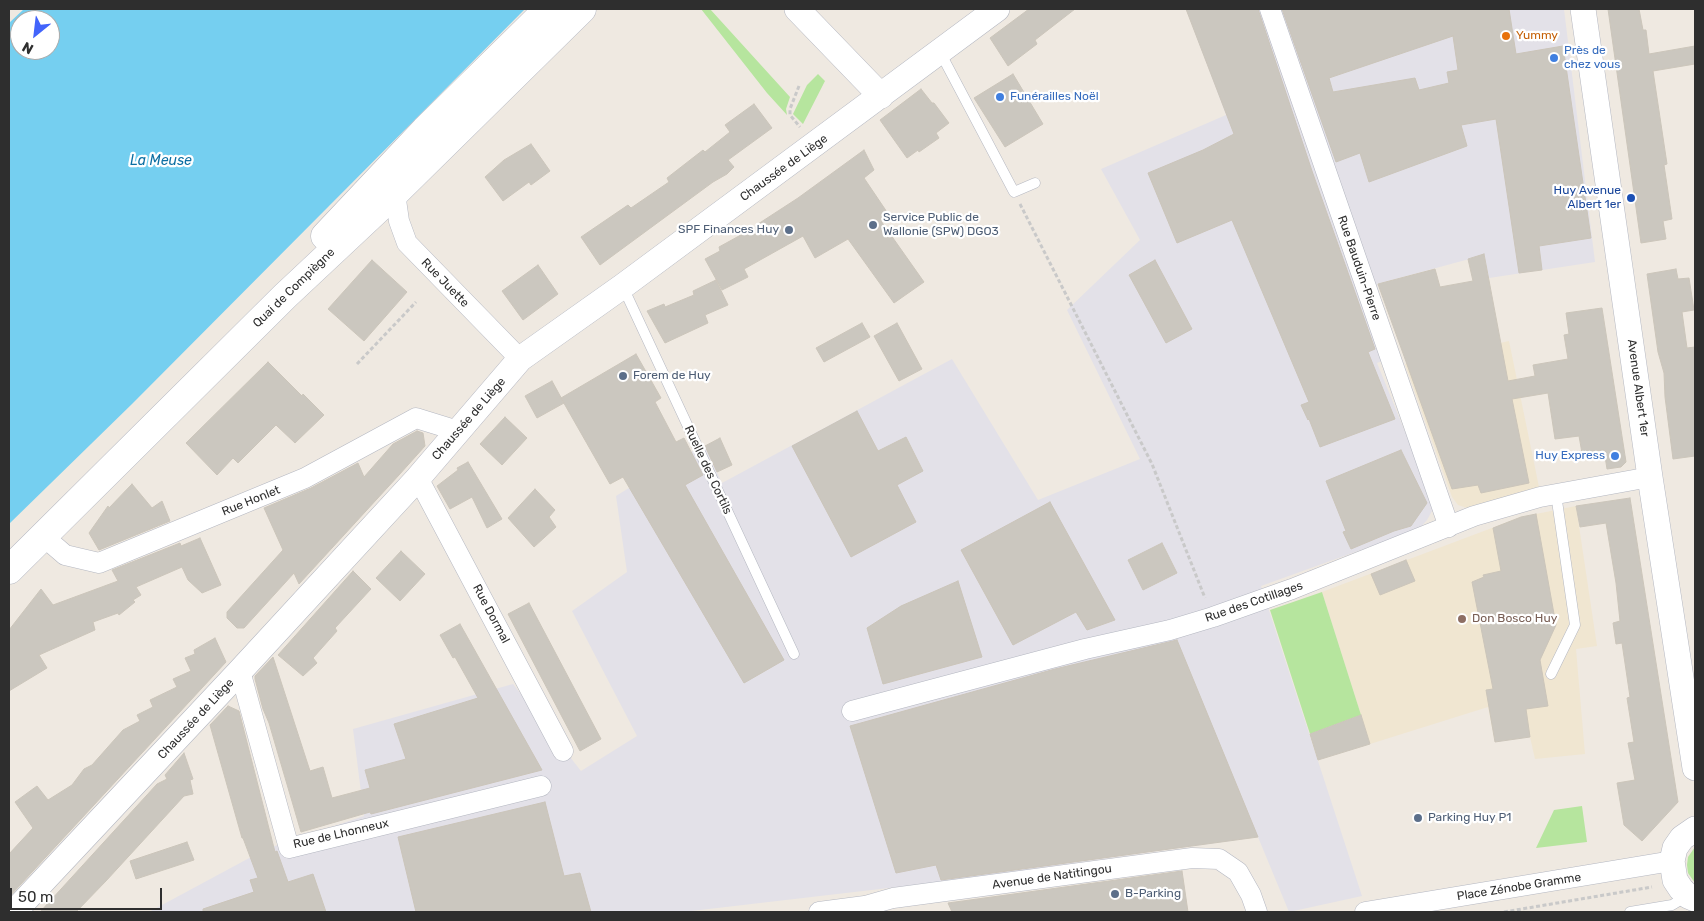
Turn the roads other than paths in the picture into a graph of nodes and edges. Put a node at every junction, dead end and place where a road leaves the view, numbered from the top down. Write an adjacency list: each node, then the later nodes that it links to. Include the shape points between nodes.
1 (548, 9): 11 (main road, via 425,130 304,257)
2 (582, 9): 10 (main road, Quai de Compiègne)
3 (797, 9): 8 (street)
4 (997, 9): 7 (street, Chaussée de Liège)
5 (1270, 9): 18 (street, Rue Bauduin-Pierre)
6 (1583, 9): 15 (street, Avenue Albert 1er)
7 (940, 52): 8 (street, Chaussée de Liège); 9 (lane, via 1014,192)
8 (881, 96): 12 (street, Chaussée de Liège)
9 (1035, 183)
10 (395, 193): 11 (main road, Quai de Compiègne); 13 (street, Rue Juette, via 399,222 407,243)
11 (296, 285): 19 (main road, Quai de Compiègne)
12 (623, 286): 13 (street, Chaussée de Liège); 21 (lane, Ruelle des Cortils)
13 (520, 359): 14 (street, Chaussée de Liège)
14 (458, 431): 16 (street, Chaussée de Liège); 19 (street, Rue Honlet, via 416,418 305,478 99,563 65,555)
15 (1650, 477): 17 (street, Rue des Cotillages); 26 (street, Avenue Albert 1er)
16 (418, 478): 22 (street, Chaussée de Liège); 25 (street, Rue Dormal)
17 (1556, 494): 18 (street, Rue des Cotillages, via 1540,496); 23 (lane, via 1575,624)
18 (1449, 526): 24 (street, Rue des Cotillages, via 1292,590 1213,617)
19 (43, 536): 20 (main road, Quai de Compiègne)
20 (9, 570)
21 (794, 654)
22 (240, 671): 27 (street, Rue de Lhonneux, via 290,848); 31 (street, Chaussée de Liège)
23 (1552, 674)
24 (852, 711)
25 (564, 751)
26 (1695, 768)
27 (541, 786)
28 (1695, 829): 29 (street, via 1682,838)
29 (1672, 861): 30 (street, via 1675,880); 34 (street, Place Zénobe Gramme)
30 (1692, 897): 35 (lane, via 1672,905)
31 (14, 912)
32 (819, 912): 33 (street, Avenue de Natitingou, via 865,906 893,898 1192,858 1219,858 1238,872)
33 (1257, 912)
34 (1366, 912)
35 (1630, 912)

